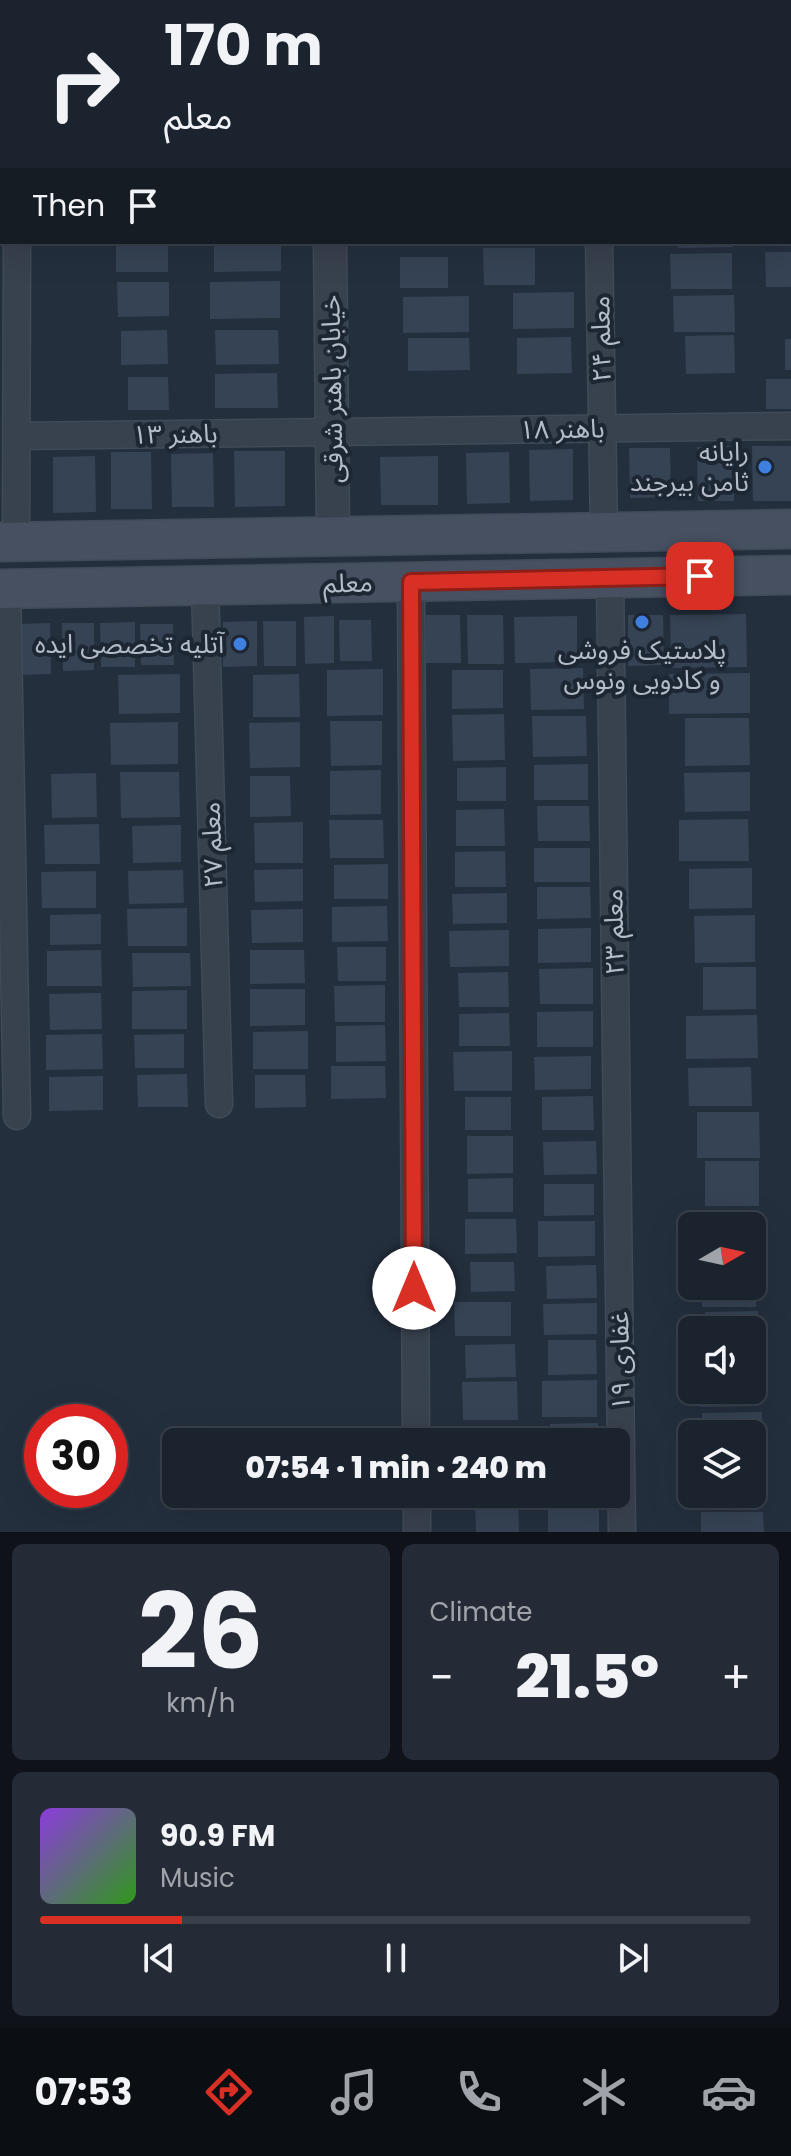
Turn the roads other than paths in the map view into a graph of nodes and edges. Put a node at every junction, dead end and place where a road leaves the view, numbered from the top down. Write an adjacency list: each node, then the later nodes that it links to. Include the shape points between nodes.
1 (17, 244): 7 (street)
2 (330, 244): 6 (street, خیابان باهنر شرقی)
3 (599, 244): 5 (street, معلم ۲۴)
4 (791, 426): 5 (street, باهنر ۱۸)
5 (602, 428): 6 (street, باهنر ۱۸); 9 (street, معلم ۲۴)
6 (333, 431): 7 (street, باهنر ۱۳); 10 (street, خیابان باهنر شرقی)
7 (17, 436): 11 (street)
8 (791, 529): 9 (main road, معلم)
9 (604, 532): 10 (main road, معلم)
10 (333, 536): 11 (main road, معلم)
11 (8, 541)
12 (791, 575): 13 (main road, معلم)
13 (610, 578): 14 (main road, معلم); 19 (street, معلم ۲۳)
14 (411, 582): 15 (main road, معلم); 20 (street)
15 (205, 586): 16 (main road, معلم); 17 (street, معلم ۲۷)
16 (3, 589): 18 (street)
17 (219, 1104)
18 (17, 1116)
19 (619, 1285): 23 (street, غفاری ۱۹)
20 (416, 1428)
21 (417, 1508): 22 (street)
22 (417, 1532)
23 (622, 1532)

